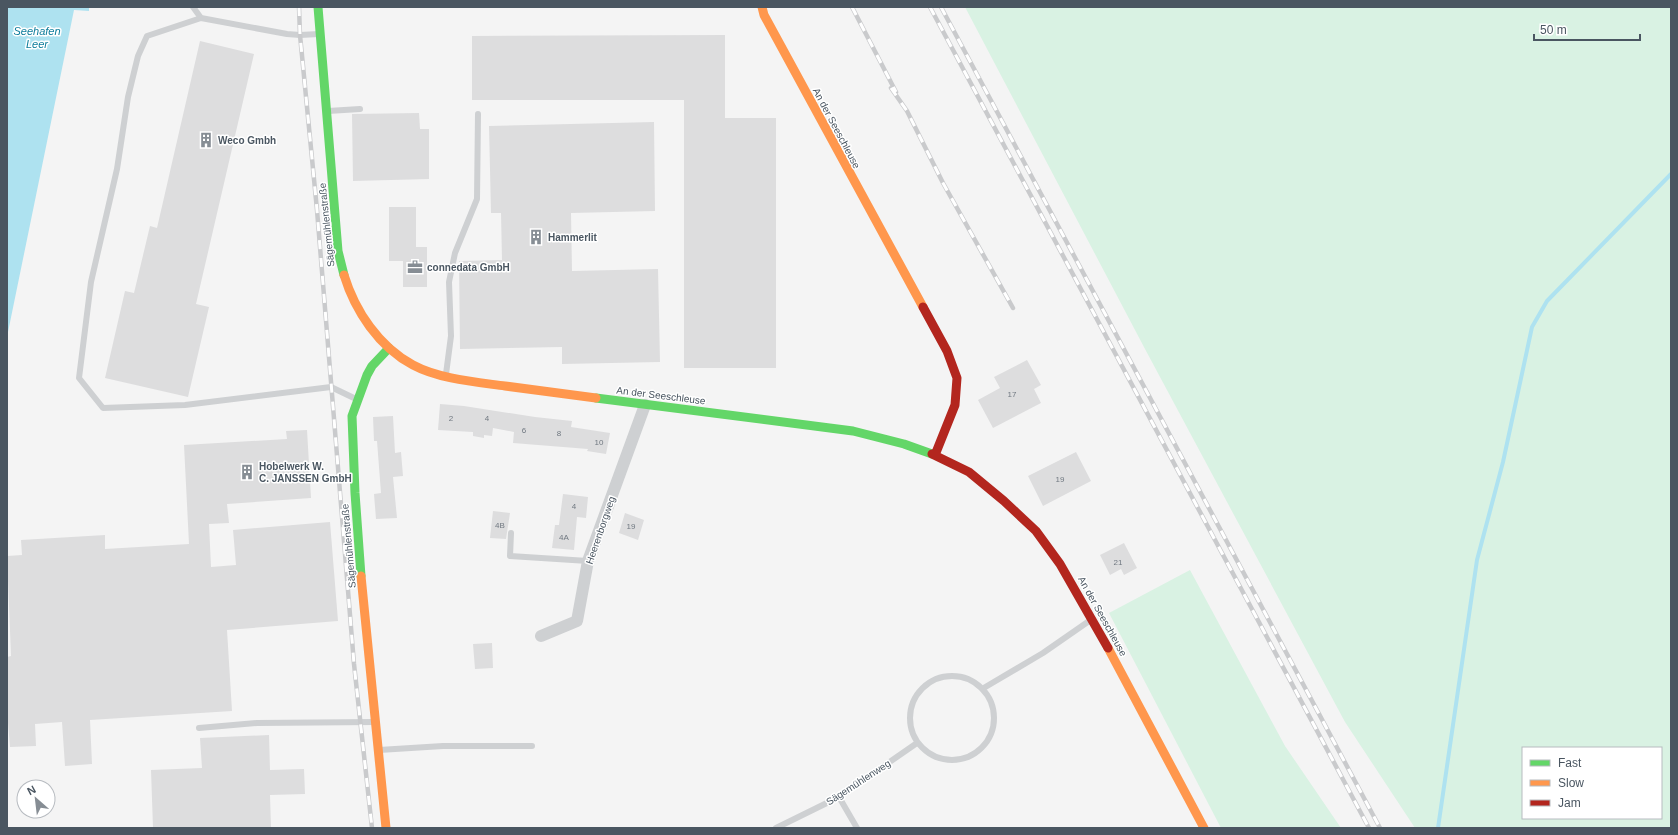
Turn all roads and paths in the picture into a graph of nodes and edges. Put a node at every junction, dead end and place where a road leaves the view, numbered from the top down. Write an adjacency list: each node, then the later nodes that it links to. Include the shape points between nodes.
1 (193, 7): 4 (lane)
2 (318, 7): 5 (street, Sägemühlenstraße)
3 (762, 7): 13 (street, An der Seeschleuse, via 841,159 947,351 957,378 956,405)
4 (201, 18): 5 (lane, via 287,34); 11 (lane, via 147,36 138,56 91,282 79,378 102,408 185,405 331,387)
5 (320, 33): 7 (street, Sägemühlenstraße)
6 (360, 109): 7 (lane)
7 (327, 111): 9 (street, Sägemühlenstraße, via 338,252 344,277 353,302 368,325)
8 (478, 114): 10 (lane, via 478,199 455,253 449,282 451,336)
9 (389, 348): 10 (street, An der Seeschleuse, via 413,365); 11 (street, Sägemühlenstraße, via 370,370)
10 (445, 375): 12 (street, An der Seeschleuse, via 466,381)
11 (358, 399): 19 (street, Sägemühlenstraße, via 352,416 355,493)
12 (645, 405): 13 (street, An der Seeschleuse, via 853,431); 15 (street, Heerenborgweg)
13 (935, 455): 16 (street, An der Seeschleuse, via 969,472 1036,531 1060,564)
14 (511, 533): 15 (lane, via 510,556)
15 (588, 562): 17 (street, Heerenborgweg, via 577,621)
16 (1093, 619): 18 (lane, via 1043,653); 28 (street, An der Seeschleuse)
17 (541, 636)
18 (982, 689): 21 (lane, via 972,681 958,676 942,677 924,686 912,702 909,720); 21 (lane, via 994,713 993,729 986,743 969,757 951,761 933,757 924,752)
19 (375, 722): 20 (lane, via 257,723); 23 (street, Sägemühlenstraße)
20 (199, 728)
21 (917, 743): 24 (lane, Sägemühlenweg)
22 (532, 746): 23 (lane, via 442,746)
23 (377, 750): 25 (street, Sägemühlenstraße)
24 (839, 797): 26 (lane, Sägemühlenweg); 27 (lane)
25 (386, 828)
26 (776, 828)
27 (857, 828)
28 (1204, 828)

